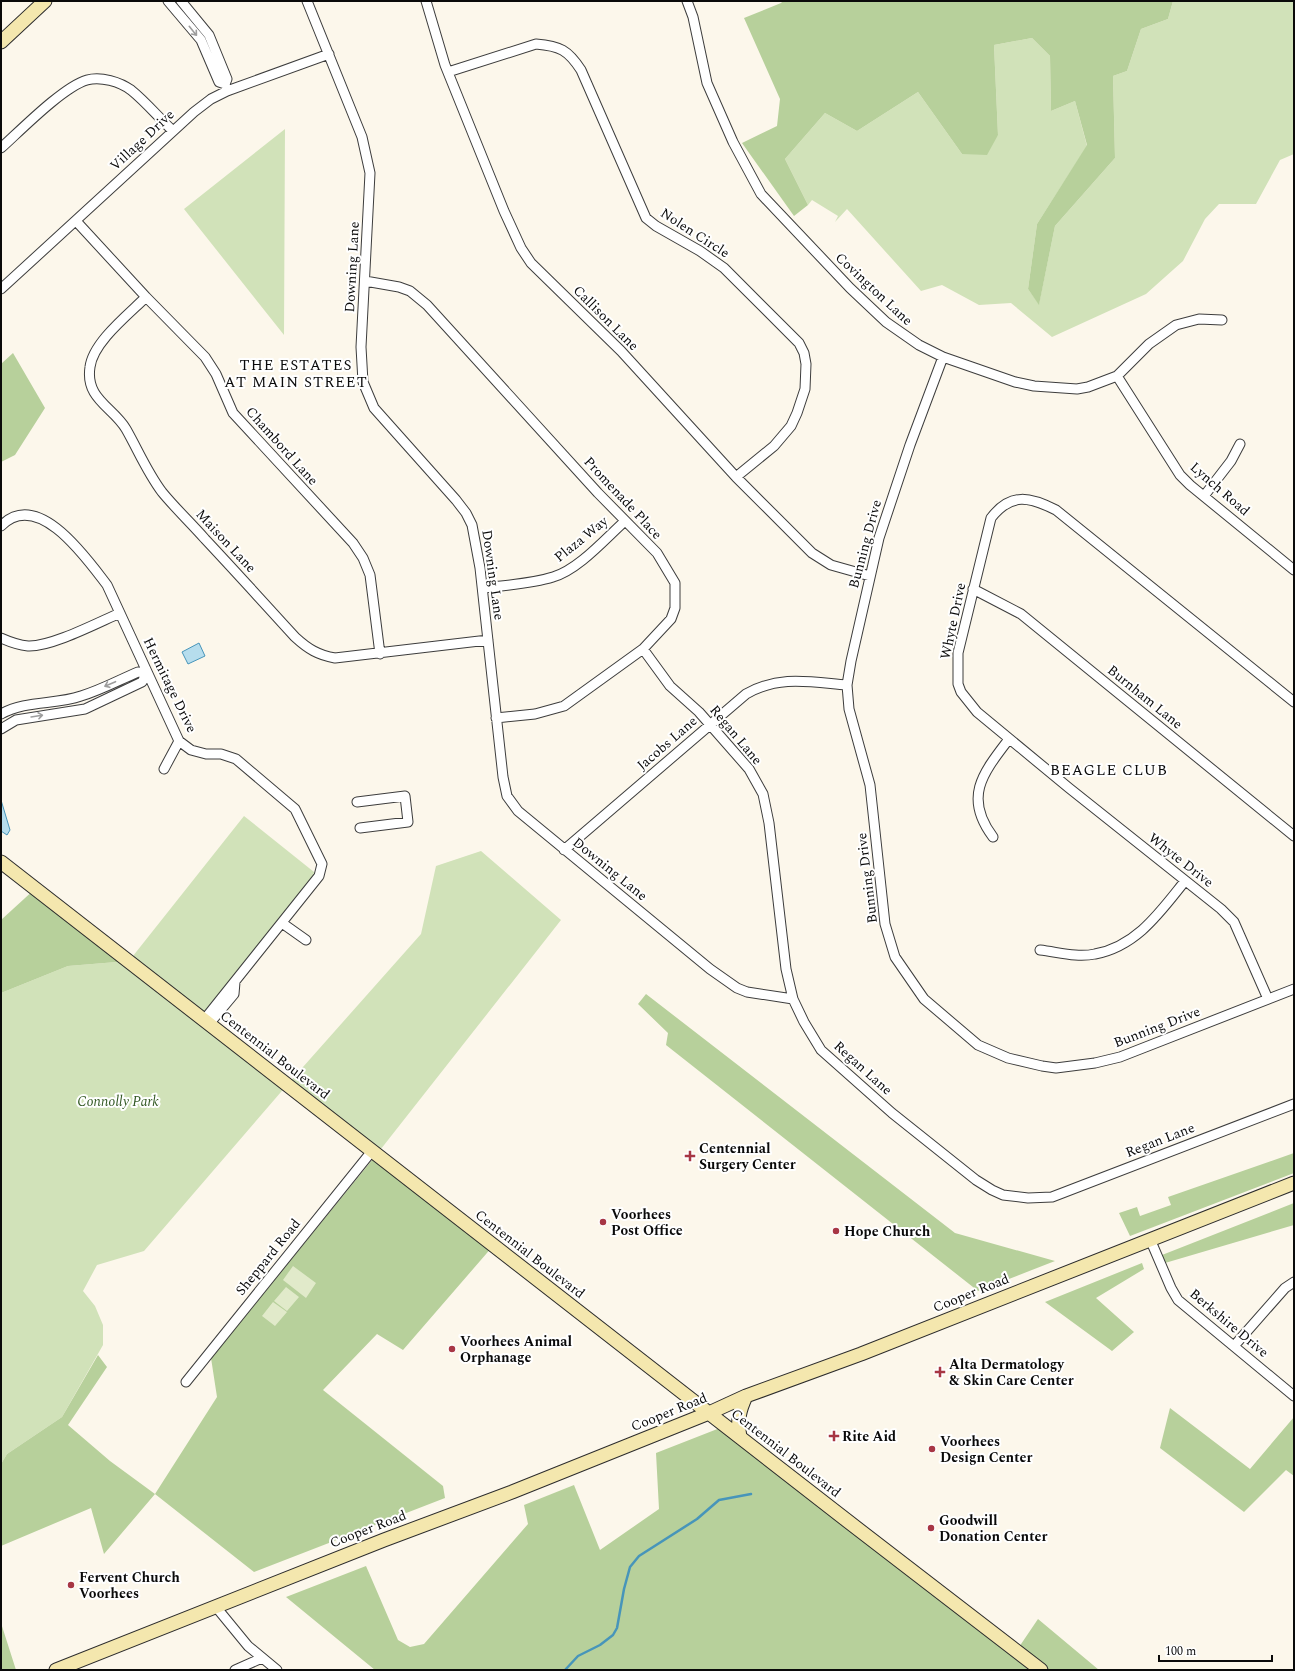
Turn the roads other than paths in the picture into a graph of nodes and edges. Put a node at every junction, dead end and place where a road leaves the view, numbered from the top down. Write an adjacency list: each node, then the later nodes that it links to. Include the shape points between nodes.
1 (45, 1): 7 (street)
2 (168, 1): 10 (street, one-way to 10, via 201,40 219,82)
3 (180, 1): 10 (street, via 209,35 227,80)
4 (307, 1): 8 (street, Downing Lane)
5 (426, 1): 9 (street, Callison Lane)
6 (686, 1): 18 (street, Covington Lane, via 693,17 707,83 733,142 761,194 850,288 886,322 919,345)
7 (1, 42)
8 (329, 54): 10 (street, Village Drive); 14 (street, Downing Lane, via 362,137 370,173)
9 (448, 72): 21 (street, Callison Lane, via 520,248 539,273 580,309 621,351); 21 (street, Nolen Circle, via 536,44 551,45 567,52 581,70 646,218 724,268 799,343 806,364 805,389 797,413 783,437)
10 (226, 87): 11 (street, Village Drive)
11 (173, 131): 12 (street, via 131,90 115,82 95,79 77,85 63,94); 13 (street, Village Drive)
12 (1, 148)
13 (76, 221): 15 (street, Village Drive); 16 (street, Chambord Lane)
14 (365, 281): 23 (street, Promenade Place, via 410,291 427,305); 27 (street, Downing Lane, via 361,368 368,396 374,408 466,513 472,525)
15 (1, 289)
16 (146, 297): 33 (street, Chambord Lane, via 205,357 216,374 233,412 244,427 353,543 363,558 370,575); 33 (street, Maison Lane, via 94,354 90,366 90,380 94,393 125,428 140,458 162,492 306,648 320,655 335,658)
17 (1222, 320): 19 (street, Covington Lane, via 1199,319 1176,325 1149,344)
18 (943, 357): 19 (street, Covington Lane, via 1015,382 1063,390 1088,387); 26 (street, Bunning Drive, via 910,445 879,538)
19 (1117, 376): 22 (street, Lynch Road, via 1171,462 1190,485)
20 (1240, 444): 22 (street, via 1231,461)
21 (736, 477): 26 (street, Callison Lane, via 812,553 831,565)
22 (1204, 496): 25 (street, Lynch Road)
23 (625, 521): 27 (street, Plaza Way, via 564,572 536,581); 32 (street, Promenade Place, via 657,553 675,583 675,608 671,618)
24 (1, 526): 29 (street, Hermitage Drive, via 19,516 35,516 54,524 107,585)
25 (1294, 570)
26 (870, 576): 35 (street, Bunning Drive)
27 (483, 588): 31 (street, Downing Lane)
28 (973, 589): 36 (street, Whyte Drive, via 991,518 1009,503 1036,500 1056,510); 41 (street, Whyte Drive, via 958,653 958,684 967,702); 46 (street, Burnham Lane, via 1021,614)
29 (120, 613): 30 (street, via 46,644 28,646); 34 (street, Hermitage Drive)
30 (1, 638)
31 (488, 640): 33 (street, Maison Lane); 38 (street, Downing Lane)
32 (643, 649): 38 (street, Promenade Place, via 564,706 535,714); 39 (street, Regan Lane, via 670,686)
33 (380, 654)
34 (147, 673): 37 (street, one-way to 37, via 138,672 80,697 29,704); 40 (street, one-way to 34, via 16,720 85,709 142,682); 42 (street, Hermitage Drive)
35 (847, 684): 39 (street, Jacobs Lane, via 791,681 761,685 746,694); 56 (street, Bunning Drive, via 849,709 870,786 886,924 895,957 924,999 978,1045 1008,1058 1042,1066 1069,1067 1095,1064 1120,1057)
36 (1294, 702)
37 (1, 714)
38 (496, 718): 48 (street, Downing Lane, via 503,777 510,803)
39 (710, 725): 48 (street, Jacobs Lane); 55 (street, Regan Lane, via 749,769 763,794 769,824 786,969)
40 (1, 729)
41 (1009, 739): 47 (street, via 987,768 978,792 979,814); 50 (street, Whyte Drive)
42 (179, 741): 43 (street); 51 (street, Hermitage Drive, via 192,750 236,759 295,809 322,864 319,876)
43 (164, 769)
44 (358, 802): 45 (street, via 405,796 408,822)
45 (360, 828)
46 (1294, 836)
47 (992, 837)
48 (564, 850): 55 (street, Downing Lane, via 737,988 762,995)
49 (1, 862): 57 (street, Centennial Boulevard)
50 (1185, 880): 53 (street, via 1143,931 1117,947 1086,955); 56 (street, Whyte Drive, via 1221,908 1234,922)
51 (282, 923): 52 (street); 57 (street, Hermitage Drive, via 235,980 234,994)
52 (306, 940)
53 (1040, 950)
54 (1294, 988): 56 (street, Bunning Drive)
55 (793, 999): 58 (street, Regan Lane, via 821,1050 898,1118 976,1180 1002,1195 1052,1197)
56 (1268, 999)
57 (206, 1022): 59 (street, Centennial Boulevard)
58 (1294, 1104)
59 (372, 1151): 64 (street, Sheppard Road); 67 (street, Centennial Boulevard)
60 (1294, 1183): 61 (street, Cooper Road)
61 (1150, 1239): 63 (street, Berkshire Drive, via 1178,1300); 65 (street, Cooper Road, via 861,1354)
62 (1294, 1282): 63 (street, via 1285,1288)
63 (1234, 1346): 66 (street, Berkshire Drive)
64 (186, 1382)
65 (746, 1396): 67 (street, Cooper Road); 68 (street, via 738,1413)
66 (1294, 1396)
67 (709, 1413): 68 (street, Centennial Boulevard); 69 (street, Cooper Road)
68 (740, 1437): 74 (street, Centennial Boulevard)
69 (216, 1607): 70 (street, via 248,1646); 71 (street, Cooper Road)
70 (262, 1658): 72 (street); 73 (street)
71 (56, 1670)
72 (235, 1670)
73 (277, 1670)
74 (1041, 1670)

